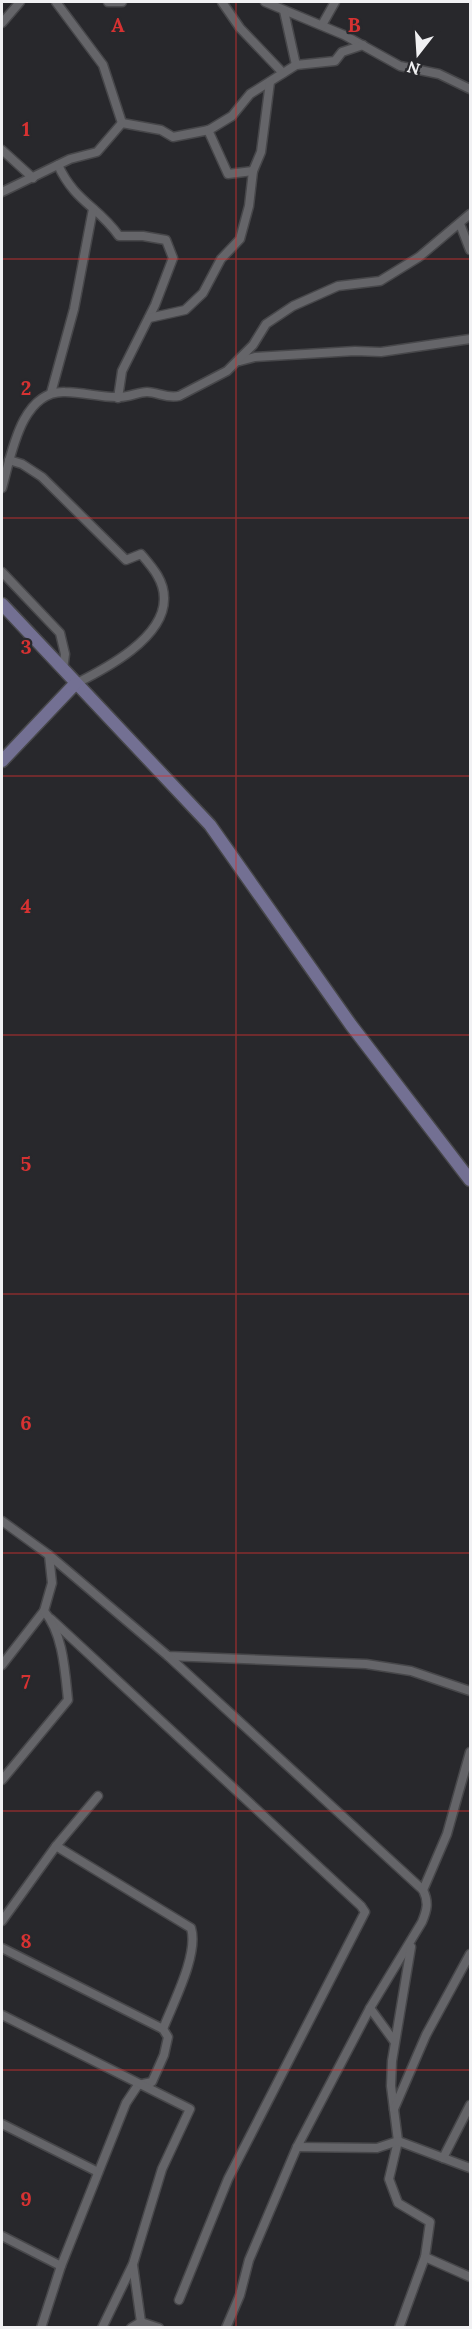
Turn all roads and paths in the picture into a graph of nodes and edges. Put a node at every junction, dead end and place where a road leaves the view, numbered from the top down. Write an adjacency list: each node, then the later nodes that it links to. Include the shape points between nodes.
1 (20, 2): 9 (street)
2 (57, 2): 16 (street, via 103,65)
3 (108, 2): 4 (street)
4 (122, 2)
5 (222, 2): 13 (street, via 240,28)
6 (265, 2): 8 (street)
7 (335, 2): 10 (street)
8 (284, 11): 10 (street); 12 (street)
9 (2, 23)
10 (322, 25): 11 (street)
11 (363, 45): 12 (street, via 342,52 335,61); 15 (street, via 400,66 439,74)
12 (296, 65): 13 (street)
13 (283, 73): 14 (street)
14 (270, 82): 17 (street, via 250,94 232,116); 20 (street, via 261,152)
15 (471, 89)
16 (122, 123): 17 (street, via 161,130 173,137); 19 (street, via 97,152)
17 (208, 130): 20 (street, via 228,174)
18 (2, 150): 21 (street)
19 (58, 165): 21 (street); 23 (street, via 75,194)
20 (253, 171): 27 (street, via 240,239 221,259 203,293 185,310)
21 (33, 177): 22 (street)
22 (2, 192)
23 (93, 209): 27 (street, via 119,236 166,240 173,258); 30 (street, via 74,309)
24 (471, 214): 25 (street)
25 (460, 224): 26 (street); 29 (street, via 419,257 380,281 338,286 293,306 266,324)
26 (471, 250)
27 (148, 318): 31 (street, via 122,371)
28 (471, 339): 29 (street, via 381,352 266,356)
29 (240, 361): 31 (street, via 175,397 147,392)
30 (51, 393): 31 (street); 32 (street, via 30,410)
31 (118, 398)
32 (9, 460): 33 (street); 37 (street, via 42,477 126,560 141,554 161,582 163,608 148,634 110,667)
33 (2, 488)
34 (2, 572): 36 (street, via 60,633 65,654)
35 (2, 604): 36 (main road)
36 (63, 670): 37 (main road)
37 (75, 684): 38 (main road); 39 (main road, via 210,825 351,1025)
38 (2, 761)
39 (471, 1180)
40 (2, 1521): 41 (street)
41 (49, 1555): 42 (street, via 52,1583); 44 (street)
42 (44, 1611): 43 (street); 45 (street)
43 (51, 1619): 48 (street, via 64,1662 68,1700); 74 (street, via 365,1912 228,2179)
44 (168, 1656): 46 (street, via 366,1664 411,1671); 51 (street)
45 (2, 1665)
46 (471, 1691)
47 (470, 1753): 51 (street, via 447,1834)
48 (2, 1780)
49 (98, 1796): 50 (street)
50 (56, 1846): 52 (street); 58 (street, via 191,1928 192,1952)
51 (423, 1890): 53 (street, via 428,1908)
52 (2, 1921)
53 (412, 1941): 56 (street); 59 (street)
54 (2, 1948): 58 (street)
55 (471, 1954): 62 (street, via 426,2035)
56 (370, 2008): 59 (street); 65 (street)
57 (2, 2015): 60 (street)
58 (163, 2029): 60 (street, via 168,2037 152,2082)
59 (394, 2041): 62 (street)
60 (138, 2085): 68 (street, via 126,2103); 71 (street, via 190,2109 162,2169)
61 (471, 2105): 66 (street)
62 (394, 2110): 64 (street)
63 (2, 2124): 68 (street)
64 (398, 2141): 65 (street, via 377,2148); 66 (street); 70 (street, via 389,2179 398,2203 430,2222)
65 (297, 2147): 80 (street, via 249,2260)
66 (443, 2158): 67 (street)
67 (471, 2168)
68 (98, 2172): 72 (street)
69 (2, 2236): 72 (street)
70 (425, 2257): 73 (street); 81 (street)
71 (133, 2264): 75 (street); 77 (street)
72 (61, 2266): 76 (street)
73 (471, 2277)
74 (179, 2300)
75 (141, 2322): 78 (street); 79 (street)
76 (41, 2328)
77 (102, 2328)
78 (131, 2328)
79 (159, 2328)
80 (226, 2328)
81 (399, 2328)

